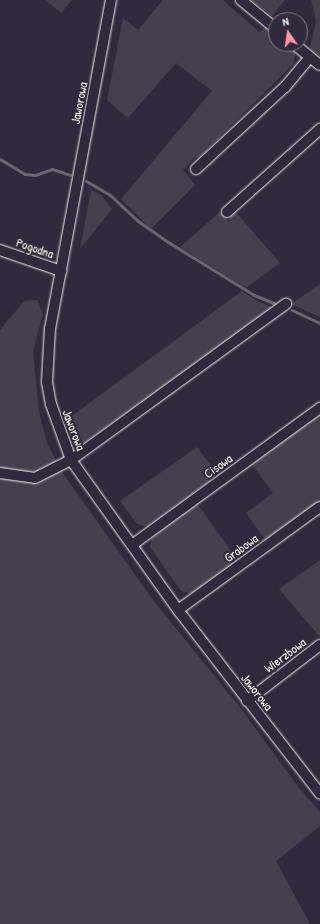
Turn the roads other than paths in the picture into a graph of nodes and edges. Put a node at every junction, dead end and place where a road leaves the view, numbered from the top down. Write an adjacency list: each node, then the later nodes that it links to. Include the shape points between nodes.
1 (111, 0): 11 (street, Jaworowa)
2 (241, 0): 3 (street)
3 (268, 22)
4 (304, 52): 5 (street)
5 (310, 57): 6 (street); 8 (street, via 285,86)
6 (320, 65)
7 (320, 129): 9 (street)
8 (196, 169)
9 (227, 212)
10 (0, 250): 11 (street, Pogodna)
11 (61, 271): 14 (street, Jaworowa, via 50,328 47,382 59,431)
12 (286, 304): 14 (street)
13 (320, 408): 17 (street, Cisowa)
14 (71, 460): 15 (street, via 35,478); 17 (street, Jaworowa)
15 (0, 473)
16 (320, 507): 18 (street, Grabowa)
17 (132, 545): 18 (street, Jaworowa)
18 (178, 610): 20 (street, Jaworowa)
19 (320, 645): 20 (street, Wierzbowa)
20 (247, 701): 21 (street, Jaworowa)
21 (320, 794)

